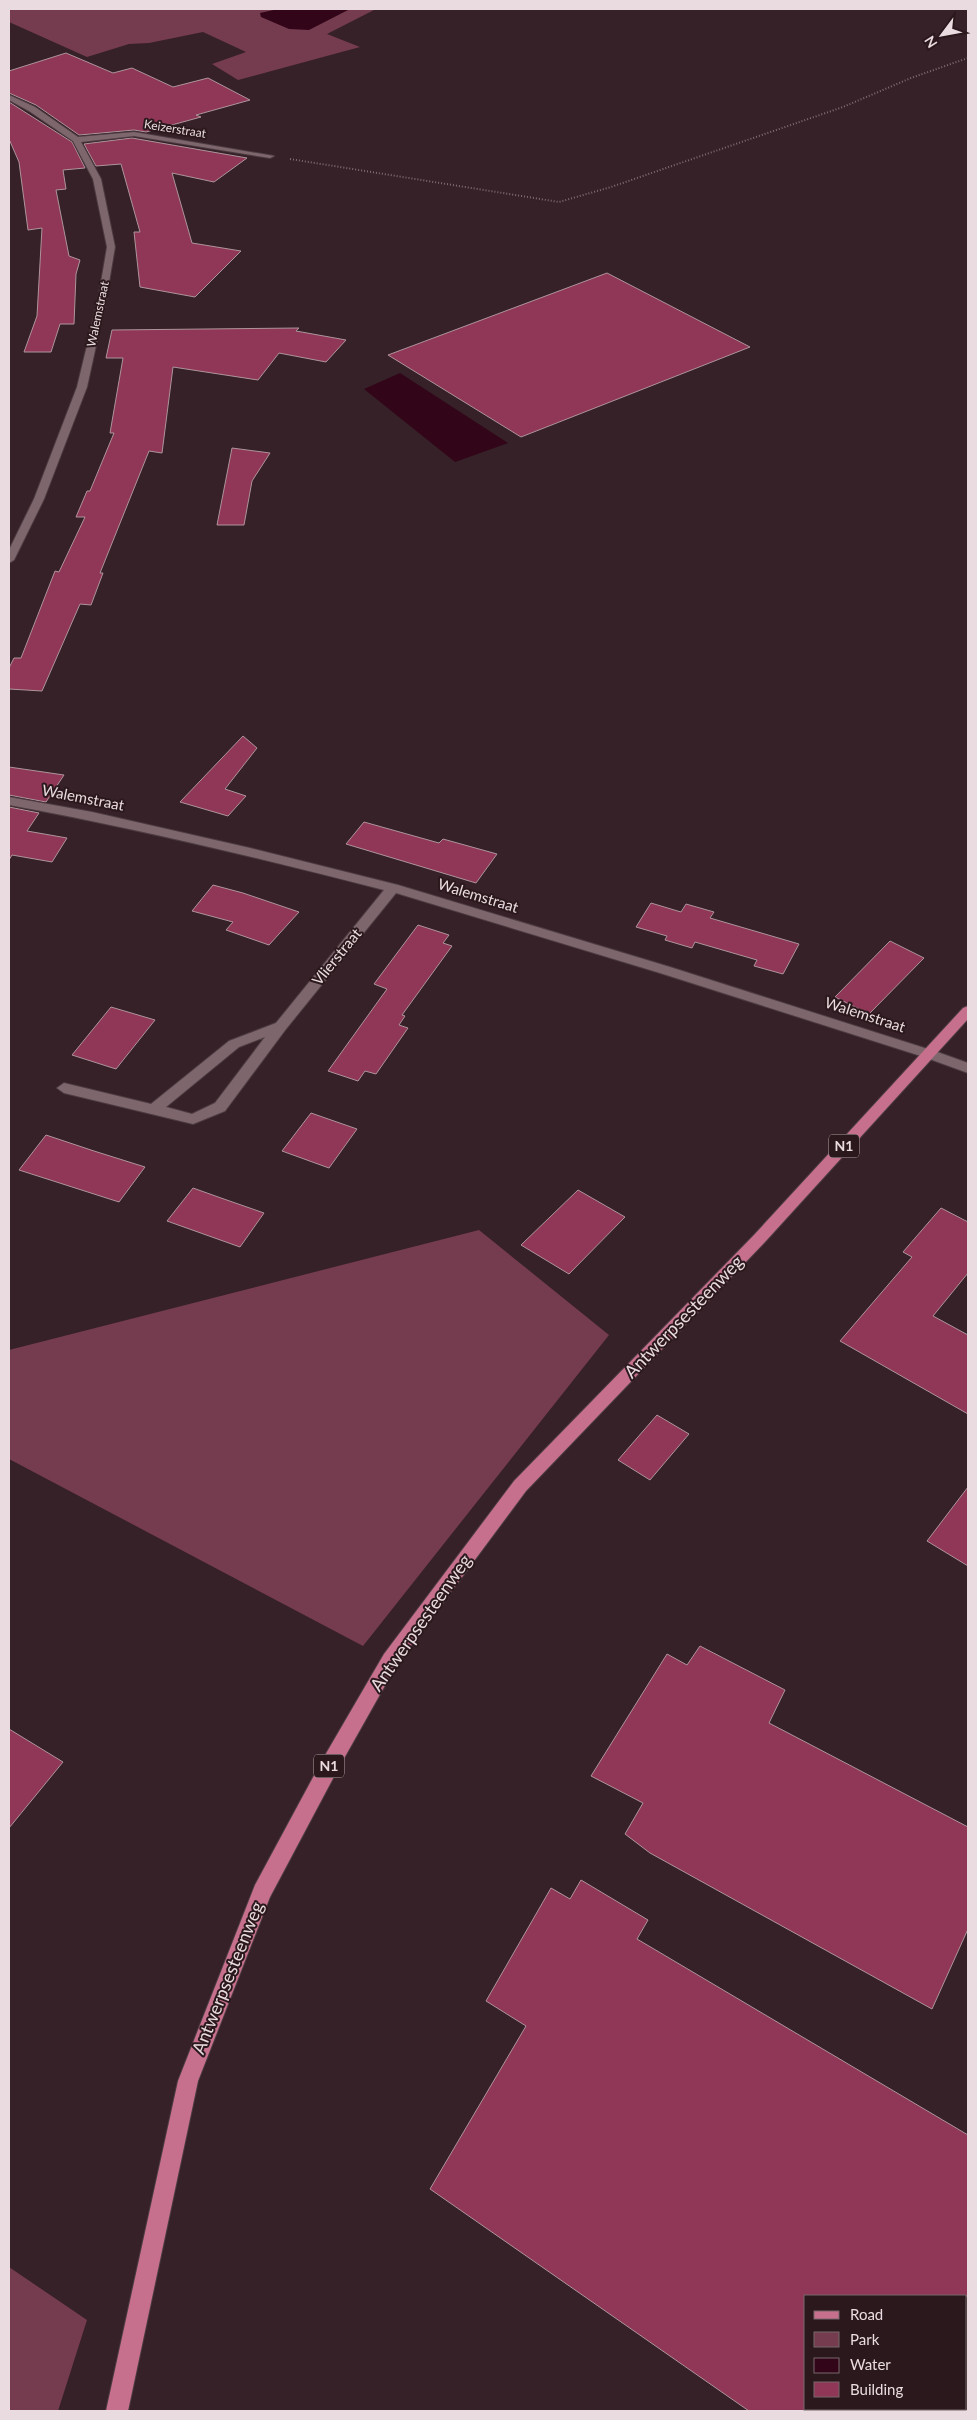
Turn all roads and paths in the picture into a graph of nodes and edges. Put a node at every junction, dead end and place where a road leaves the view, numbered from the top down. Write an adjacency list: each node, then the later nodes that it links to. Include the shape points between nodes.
1 (968, 58): 4 (path, via 843,107 612,187 559,202)
2 (9, 96): 3 (street, Walemstraat)
3 (76, 140): 4 (street, Keizerstraat, via 134,134); 5 (street, Walemstraat, via 97,179 111,247 82,387 38,499)
4 (270, 156)
5 (9, 560)
6 (9, 801): 7 (street, Walemstraat, via 120,822)
7 (393, 888): 9 (street, Vlierstraat); 10 (street, Walemstraat)
8 (968, 1011): 10 (main road, Antwerpsesteenweg / N1)
9 (281, 1026): 13 (street, Vlierstraat, via 234,1044); 13 (street, Vlierstraat, via 220,1107 192,1119)
10 (929, 1054): 11 (street, Walemstraat); 14 (main road, Antwerpsesteenweg / N1, via 701,1300 520,1486 390,1660 262,1892 188,2081)
11 (968, 1068)
12 (64, 1088): 13 (street, Vlierstraat)
13 (154, 1109)
14 (117, 2411)

